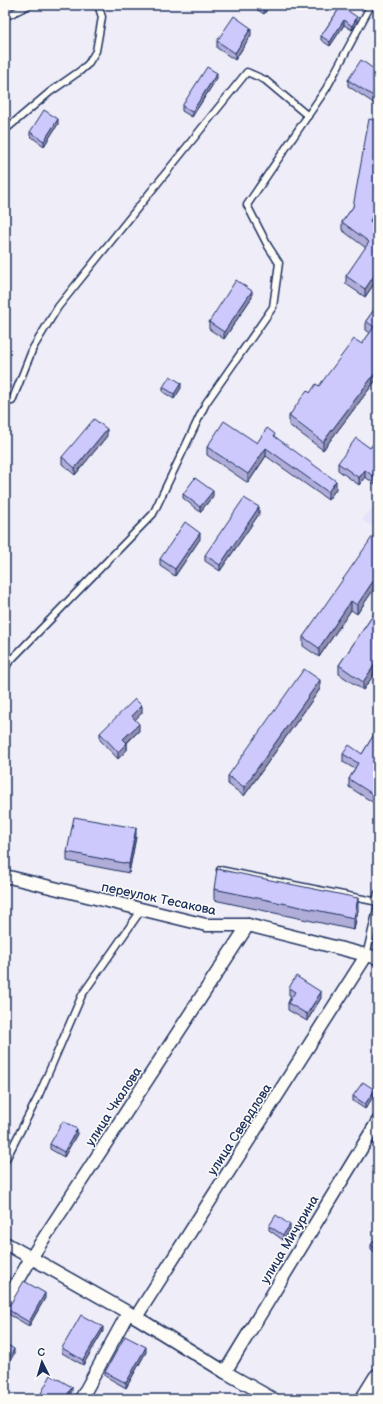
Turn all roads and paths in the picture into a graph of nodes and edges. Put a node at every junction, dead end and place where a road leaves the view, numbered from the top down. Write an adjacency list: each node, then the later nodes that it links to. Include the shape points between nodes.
1 (29, 5): 4 (lane)
2 (98, 5): 6 (lane, via 102,17 96,52 88,64)
3 (371, 5): 5 (lane, via 326,89)
4 (5, 16)
5 (308, 116): 7 (lane, via 265,80 247,72 58,307 33,348); 8 (lane, via 247,205 279,263 273,307 206,403 153,514 8,663)
6 (5, 130)
7 (12, 401)
8 (5, 670)
9 (220, 870): 12 (lane)
10 (5, 876): 13 (street, переулок Тесакова)
11 (378, 893): 12 (lane)
12 (377, 903): 15 (lane)
13 (142, 910): 14 (street, переулок Тесакова, via 206,925); 17 (lane, via 82,995 38,1097)
14 (248, 925): 15 (street, переулок Тесакова); 19 (street, улица Чкалова)
15 (372, 957): 21 (street, улица Свердлова)
16 (378, 1121): 22 (street, улица Мичурина)
17 (5, 1161)
18 (5, 1243): 19 (street)
19 (31, 1258): 20 (street, улица Чкалова); 21 (street)
20 (5, 1304)
21 (132, 1315): 22 (street); 24 (street, улица Свердлова)
22 (225, 1372): 25 (street)
23 (378, 1378): 26 (main road)
24 (81, 1399)
25 (273, 1399)
26 (365, 1399)

